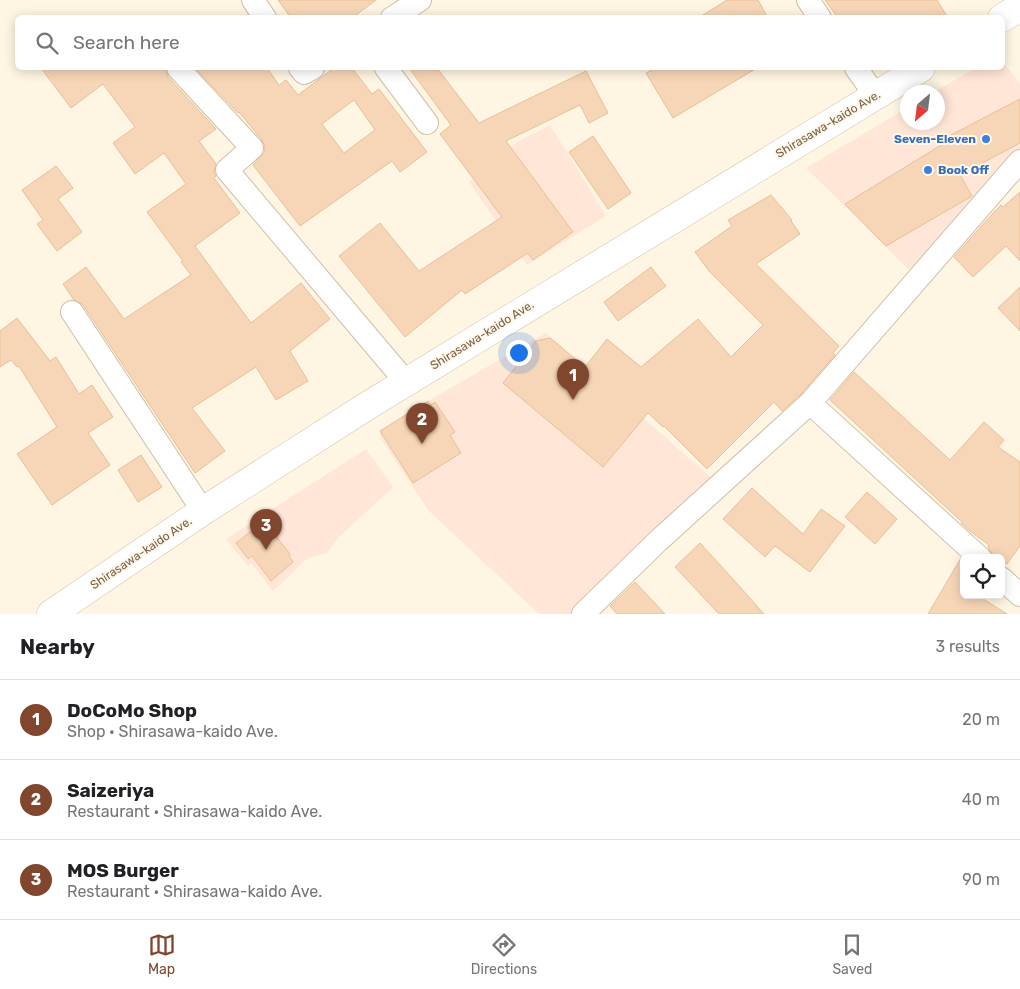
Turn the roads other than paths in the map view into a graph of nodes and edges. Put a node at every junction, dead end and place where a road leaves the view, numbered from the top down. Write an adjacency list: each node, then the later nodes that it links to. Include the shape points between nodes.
1 (253, 0): 5 (street)
2 (420, 0): 6 (street)
3 (808, 0): 7 (street)
4 (1020, 8): 8 (main road)
5 (263, 15)
6 (397, 15)
7 (818, 15)
8 (1005, 16)
9 (180, 70): 17 (street, via 252,148 227,170)
10 (387, 70): 14 (street)
11 (857, 70): 13 (street)
12 (918, 70): 13 (main road, Shirasawa-kaido Ave.)
13 (875, 95): 17 (main road, Shirasawa-kaido Ave.)
14 (427, 123)
15 (1020, 161): 18 (street)
16 (72, 312): 19 (street)
17 (406, 382): 19 (main road, Shirasawa-kaido Ave.)
18 (810, 403): 20 (street); 24 (street)
19 (203, 511): 23 (main road, Shirasawa-kaido Ave.)
20 (976, 554)
21 (1005, 582): 22 (street)
22 (1020, 595)
23 (51, 614)
24 (583, 614)

